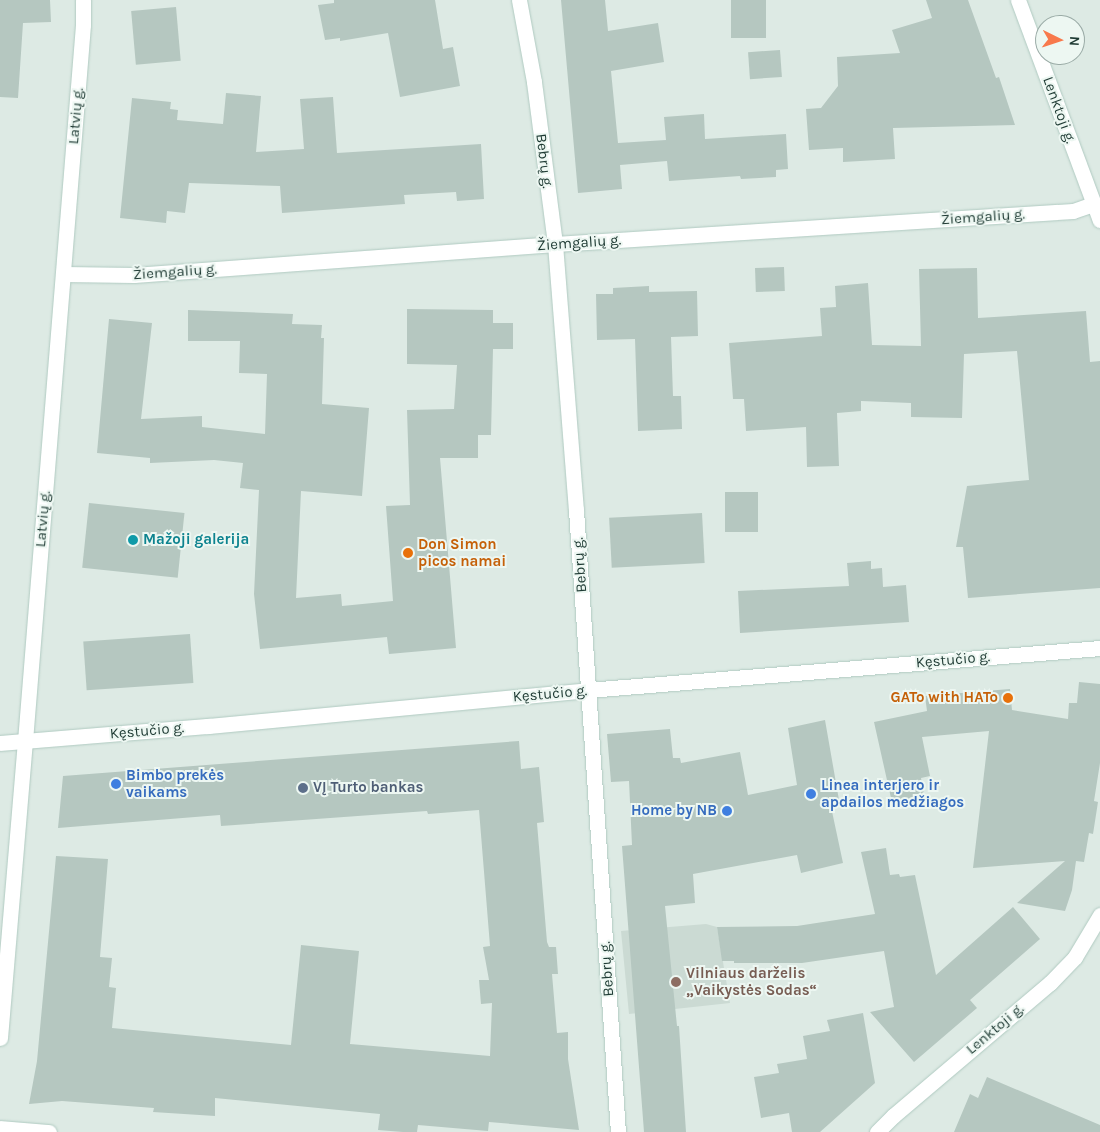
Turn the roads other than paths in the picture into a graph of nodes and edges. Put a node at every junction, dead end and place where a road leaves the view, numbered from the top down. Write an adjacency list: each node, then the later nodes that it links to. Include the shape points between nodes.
1 (83, 0): 7 (street, Latvių g.)
2 (519, 0): 6 (street, Bebrų g., via 534,82)
3 (1018, 0): 4 (street, Lenktoji g.)
4 (1094, 204): 5 (street, Lenktoji g.); 6 (street, Žiemgalių g., via 1073,211)
5 (1100, 220)
6 (555, 244): 7 (street, Žiemgalių g., via 134,275); 9 (street, Bebrų g.)
7 (63, 274): 10 (street, Latvių g.)
8 (1100, 648): 9 (street, Kęstučio g.)
9 (588, 690): 10 (street, Kęstučio g.); 16 (street, Bebrų g.)
10 (24, 741): 11 (street, Kęstučio g.); 13 (street, Latvių g.)
11 (0, 743)
12 (1100, 915): 17 (street, Lenktoji g., via 1075,957 1050,983)
13 (0, 1038)
14 (0, 1128): 15 (street)
15 (49, 1132)
16 (618, 1132)
17 (877, 1132)

